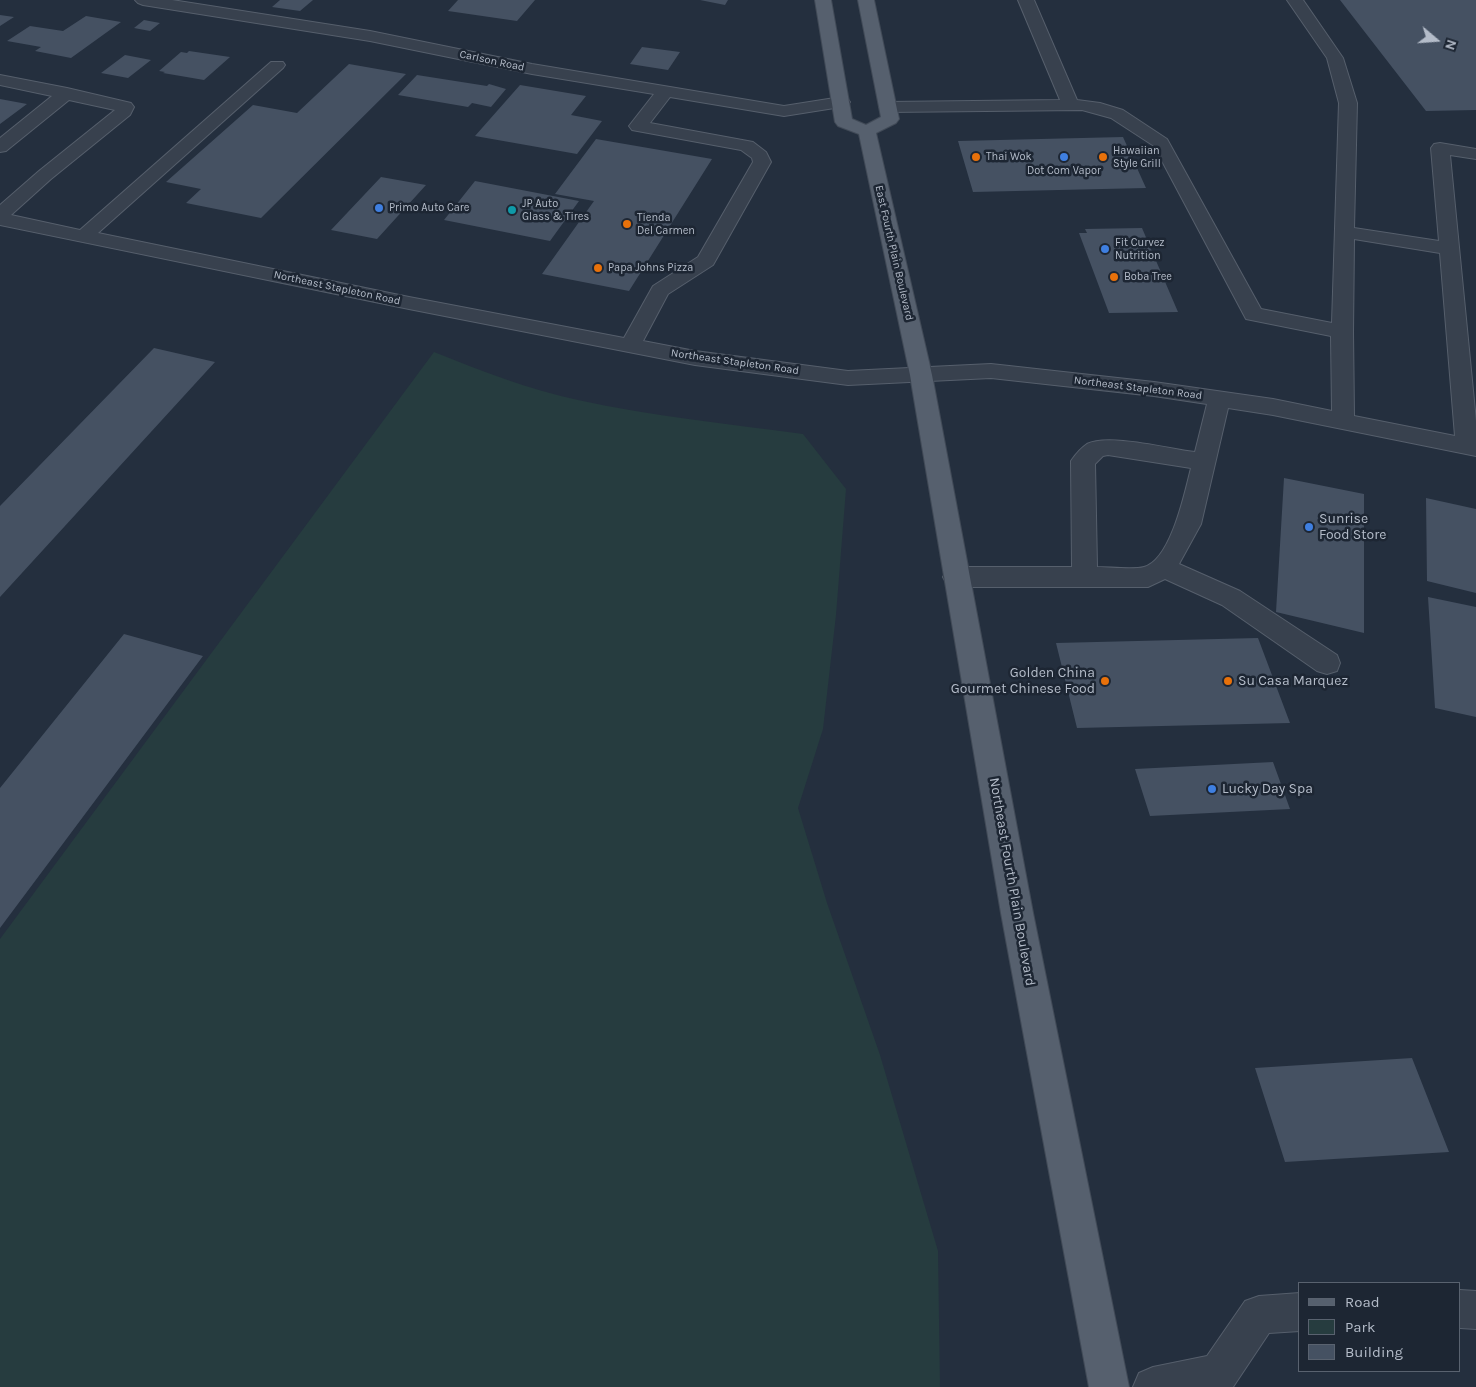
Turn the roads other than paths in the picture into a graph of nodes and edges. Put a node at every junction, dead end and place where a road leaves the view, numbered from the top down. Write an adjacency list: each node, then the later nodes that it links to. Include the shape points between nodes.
1 (143, 0): 8 (street, Carlson Road, via 370,36 532,69)
2 (823, 0): 10 (main road)
3 (866, 0): 12 (main road)
4 (1026, 0): 11 (street)
5 (1294, 0): 17 (street, via 1335,58 1348,103)
6 (278, 65): 18 (street)
7 (0, 80): 9 (street)
8 (666, 91): 10 (street, Carlson Road, via 784,111); 21 (street, via 638,126 747,146 760,156 762,162 706,260 660,290)
9 (67, 93): 14 (street); 16 (street, via 125,107 124,111 45,175)
10 (841, 102): 13 (main road, via 844,122)
11 (1070, 104): 12 (street); 20 (street, via 1117,114 1161,142 1253,314)
12 (888, 107): 13 (main road, via 890,118)
13 (866, 130): 22 (main road, East Fourth Plain Boulevard)
14 (0, 147)
15 (1476, 154): 19 (street, via 1440,148)
16 (0, 217): 18 (street, Northeast Stapleton Road)
17 (1345, 232): 19 (street); 20 (street)
18 (84, 236): 21 (street, Northeast Stapleton Road)
19 (1449, 249): 25 (street)
20 (1342, 332): 24 (street)
21 (630, 346): 22 (street, Northeast Stapleton Road, via 848,378)
22 (921, 375): 23 (street, Northeast Stapleton Road, via 991,371); 28 (main road, Northeast Fourth Plain Boulevard)
23 (1219, 399): 24 (street, Northeast Stapleton Road); 26 (street)
24 (1343, 422): 25 (street, Northeast Stapleton Road)
25 (1471, 447)
26 (1204, 462): 27 (street, via 1189,524); 29 (street, via 1108,447 1095,450 1083,461)
27 (1164, 568): 29 (street, via 1148,577); 30 (street, via 1231,598)
28 (956, 577): 29 (street); 35 (main road, Northeast Fourth Plain Boulevard)
29 (1085, 578)
30 (1326, 663)
31 (1461, 1310): 32 (street)
32 (1476, 1310)
33 (1298, 1312): 34 (street, via 1259,1315)
34 (1228, 1380): 36 (street)
35 (1109, 1387)
36 (1153, 1387)

